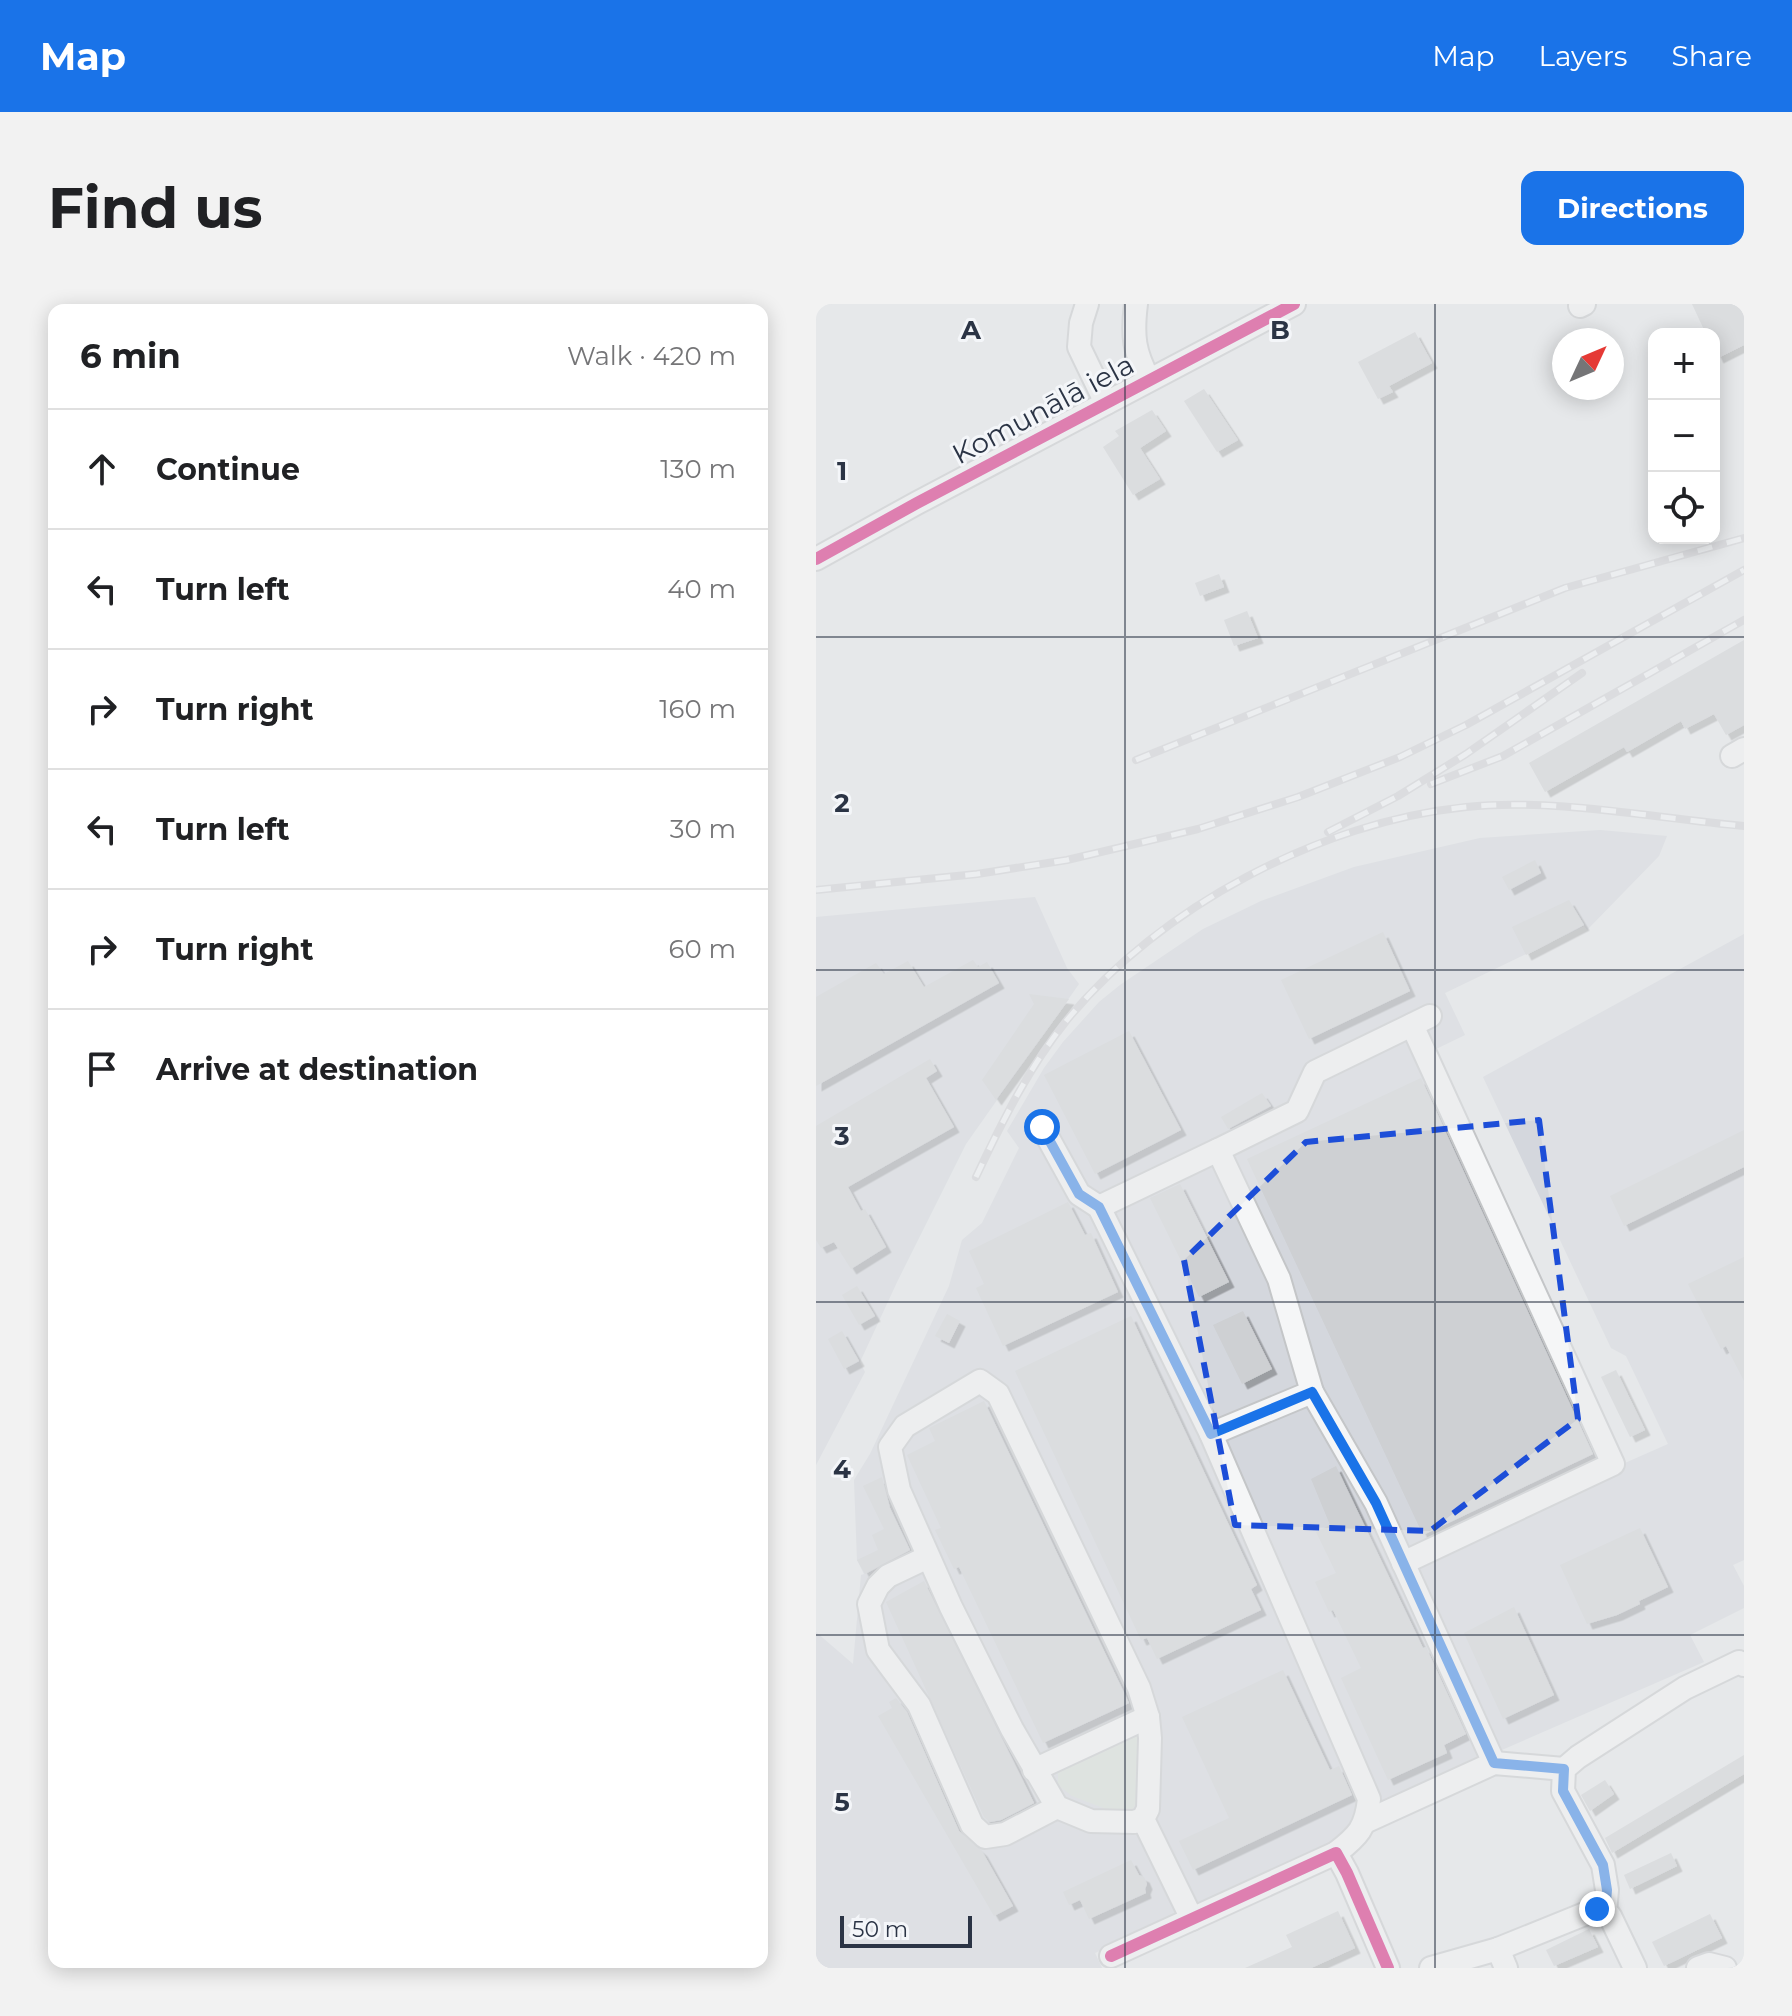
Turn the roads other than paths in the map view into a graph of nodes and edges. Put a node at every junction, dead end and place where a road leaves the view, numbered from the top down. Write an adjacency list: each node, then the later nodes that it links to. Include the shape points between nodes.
1 (1087, 304): 5 (street, via 1079,347)
2 (1136, 304): 4 (street, via 1134,343)
3 (1294, 304): 4 (street, Komunālā iela)
4 (1149, 380): 5 (street, Komunālā iela)
5 (1106, 403): 6 (street, Komunālā iela)
6 (816, 559)
7 (1042, 1127): 9 (street, via 1079,1194)
8 (1218, 1150): 9 (street); 10 (street, via 1279,1279); 13 (street, via 1297,1111 1315,1072 1421,1021 1613,1464)
9 (1099, 1207): 11 (street)
10 (1312, 1392): 11 (street); 13 (street, via 1376,1503)
11 (1211, 1434): 21 (street, via 1369,1799)
12 (928, 1557): 15 (street, via 899,1490 890,1447 905,1426 980,1381 998,1394 1139,1688); 18 (street); 19 (street, via 878,1586 869,1604 878,1650 919,1705 972,1825 985,1837 1005,1834)
13 (1403, 1563): 16 (street)
14 (1744, 1665): 17 (street, via 1739,1662 1685,1688)
15 (1148, 1717): 18 (street); 20 (street, via 1148,1809)
16 (1494, 1763): 17 (street); 21 (street)
17 (1564, 1769): 23 (street, via 1563,1791 1603,1865)
18 (1034, 1770): 19 (street)
19 (1057, 1807): 20 (street, via 1091,1821)
20 (1143, 1819): 24 (street)
21 (1367, 1821): 22 (street)
22 (1336, 1853): 24 (street); 27 (street)
23 (1605, 1913): 26 (street, via 1597,1909); 29 (street)
24 (1192, 1919): 25 (street)
25 (1111, 1956)
26 (1502, 1958): 28 (street)
27 (1388, 1968)
28 (1431, 1968)
29 (1635, 1968)
30 (1698, 1968): 31 (street)
31 (1725, 1968)

